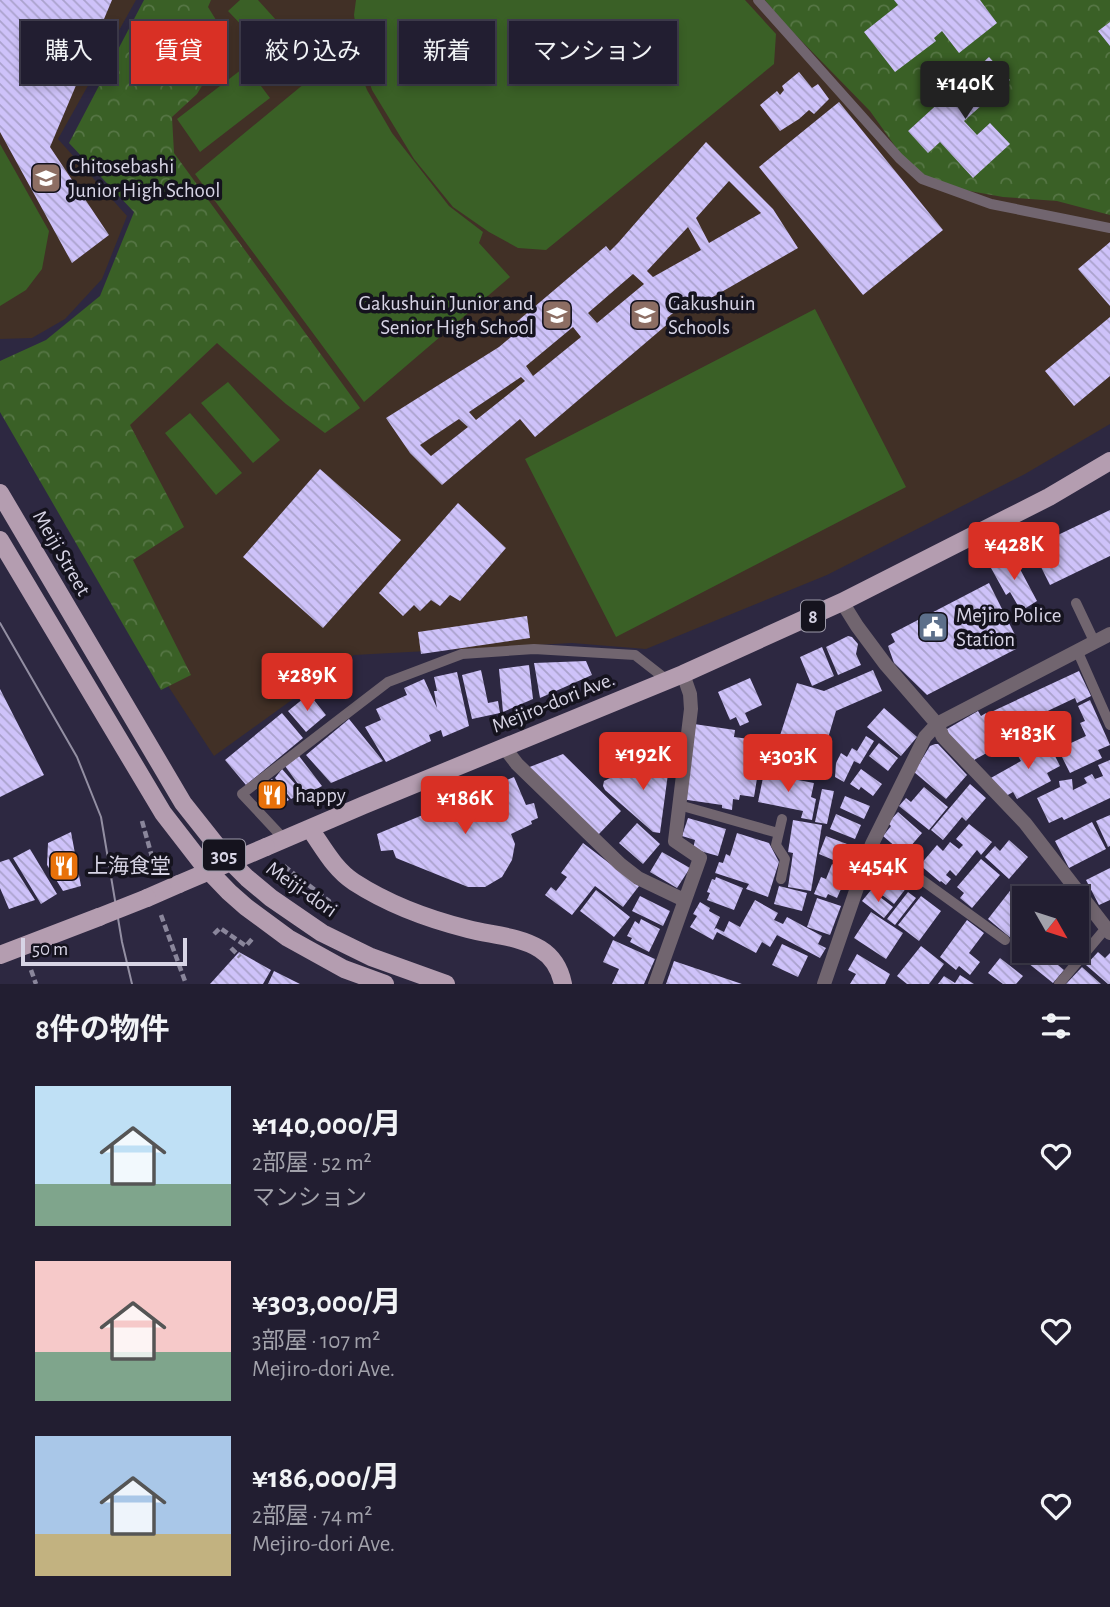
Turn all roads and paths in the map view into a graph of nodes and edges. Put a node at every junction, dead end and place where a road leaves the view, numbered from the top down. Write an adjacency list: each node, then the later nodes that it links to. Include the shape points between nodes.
1 (758, 0): 2 (lane, via 922,179 990,204)
2 (1110, 228)
3 (1110, 461): 6 (main road, Mejiro-dori Ave. / 8)
4 (0, 493): 39 (main road, Meiji Street / 305, via 183,803 225,856 271,898 321,933)
5 (0, 540): 38 (main road, 305, via 163,813 204,866 246,907 288,938 344,969)
6 (842, 602): 11 (main road, Mejiro-dori Ave. / 8); 12 (street, via 886,665)
7 (1076, 603): 9 (lane)
8 (1110, 634): 9 (street)
9 (1094, 641): 10 (street)
10 (1077, 650): 12 (street); 13 (lane)
11 (675, 677): 14 (main road, Mejiro-dori Ave. / 8); 15 (street, via 690,694 691,709); 20 (lane, via 635,655 534,649 462,654 388,682 243,794)
12 (937, 724): 21 (street, via 925,737); 28 (street, via 943,737 1025,823)
13 (1110, 725)
14 (504, 747): 18 (main road, Mejiro-dori Ave. / 8); 25 (street, via 620,864)
15 (679, 805): 19 (lane); 25 (street, via 676,841 700,858)
16 (782, 819): 19 (lane)
17 (142, 821): 22 (path)
18 (310, 829): 20 (main road, Mejiro-dori Ave. / 8); 40 (main road, via 339,870 367,890 432,919 539,948 550,956)
19 (778, 833): 24 (lane, via 776,845 785,859)
20 (284, 839): 33 (main road, Mejiro-dori Ave. / 8, bridge)
21 (872, 844): 31 (lane); 42 (street)
22 (154, 864)
23 (284, 866): 26 (path, via 329,901)
24 (781, 879)
25 (684, 900): 41 (street)
26 (328, 910)
27 (161, 915): 37 (path)
28 (1108, 930): 43 (lane)
29 (214, 934): 30 (path, via 220,928 246,946)
30 (253, 938)
31 (1006, 940)
32 (231, 948): 34 (path)
33 (0, 955)
34 (240, 957)
35 (31, 970): 36 (path)
36 (36, 984)
37 (186, 984)
38 (385, 984)
39 (446, 984)
40 (563, 984)
41 (654, 984)
42 (824, 984)
43 (1059, 984)

